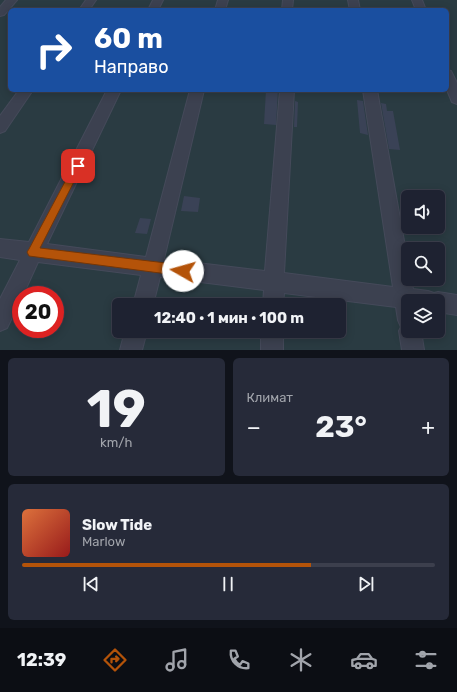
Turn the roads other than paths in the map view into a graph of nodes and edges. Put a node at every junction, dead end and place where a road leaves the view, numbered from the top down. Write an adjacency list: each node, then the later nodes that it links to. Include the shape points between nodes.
1 (12, 0): 2 (lane)
2 (0, 12)
3 (449, 79): 9 (lane)
4 (25, 92): 10 (lane)
5 (113, 92): 12 (lane, via 78,166)
6 (197, 92): 13 (lane)
7 (287, 92): 14 (lane)
8 (370, 92): 15 (lane)
9 (457, 99)
10 (0, 127)
11 (0, 248): 12 (lane)
12 (32, 252): 13 (lane); 21 (lane)
13 (153, 267): 14 (lane); 16 (lane)
14 (274, 282): 17 (lane); 18 (lane)
15 (403, 294)
16 (145, 298)
17 (274, 298)
18 (401, 298)
19 (445, 303): 20 (lane)
20 (457, 305)
21 (0, 321)
22 (134, 338): 25 (lane)
23 (272, 338): 26 (lane)
24 (411, 338): 27 (lane)
25 (131, 350)
26 (272, 350)
27 (413, 350)

